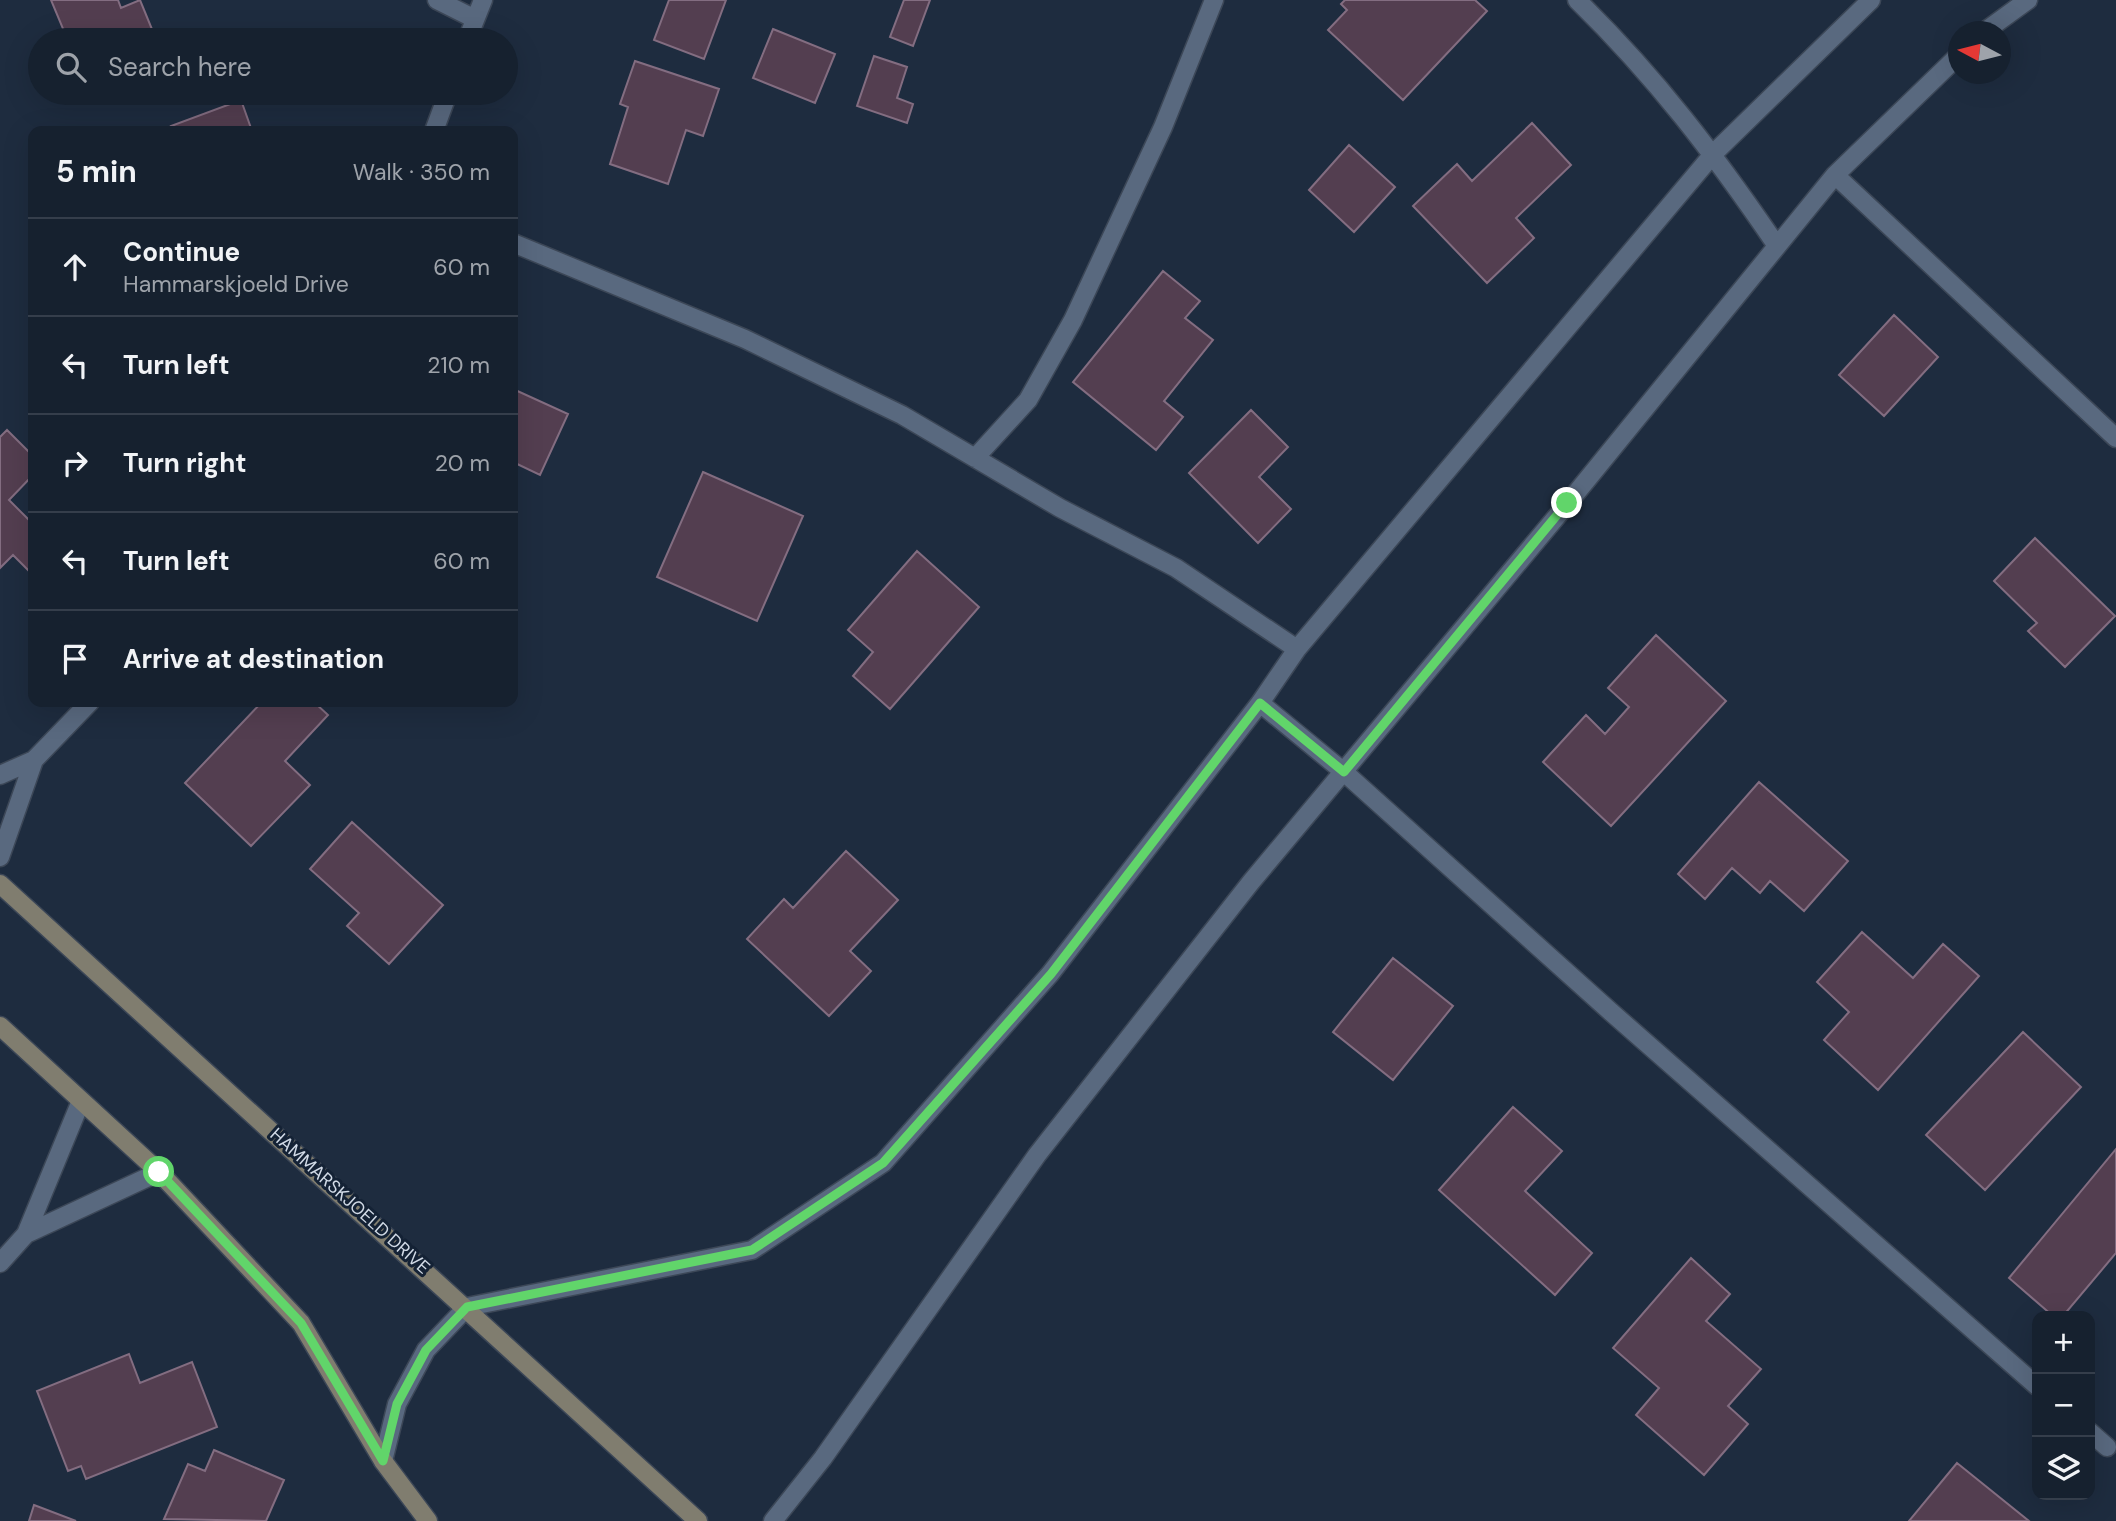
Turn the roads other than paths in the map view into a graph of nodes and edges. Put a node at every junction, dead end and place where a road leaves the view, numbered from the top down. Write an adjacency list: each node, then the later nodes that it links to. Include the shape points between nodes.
1 (437, 0): 7 (street)
2 (482, 0): 7 (street)
3 (1214, 0): 18 (street, via 1163,127 1073,320 1028,400)
4 (1577, 0): 13 (street, via 1633,55)
5 (1871, 0): 13 (street)
6 (2028, 0): 8 (street)
7 (475, 19): 9 (street)
8 (1999, 21)
9 (472, 28)
10 (1948, 66): 14 (street)
11 (443, 105): 12 (street)
12 (435, 126)
13 (1714, 153): 16 (street); 19 (street)
14 (1835, 175): 16 (street); 17 (street)
15 (518, 245): 18 (street, via 744,339 902,415)
16 (1777, 246): 23 (street)
17 (2116, 438)
18 (975, 458): 19 (street, via 1176,568)
19 (1297, 649): 20 (street)
20 (1260, 703): 23 (street); 32 (street, via 1051,974 883,1163 752,1250)
21 (85, 707): 22 (street)
22 (34, 760): 24 (street); 25 (street)
23 (1344, 772): 33 (street); 39 (street, via 1251,882 1037,1155)
24 (0, 775)
25 (0, 857)
26 (0, 884): 32 (main road, HAMMARSKJOELD DRIVE)
27 (0, 1026): 28 (main road)
28 (81, 1101): 29 (main road); 30 (street)
29 (159, 1172): 30 (street); 36 (main road, via 301,1323)
30 (26, 1234): 31 (street)
31 (0, 1263)
32 (467, 1307): 36 (street, via 426,1350 397,1404); 38 (main road, HAMMARSKJOELD DRIVE)
33 (2032, 1382)
34 (2095, 1436): 35 (street)
35 (2107, 1447)
36 (383, 1461): 37 (main road)
37 (428, 1521)
38 (698, 1521)
39 (774, 1521)

